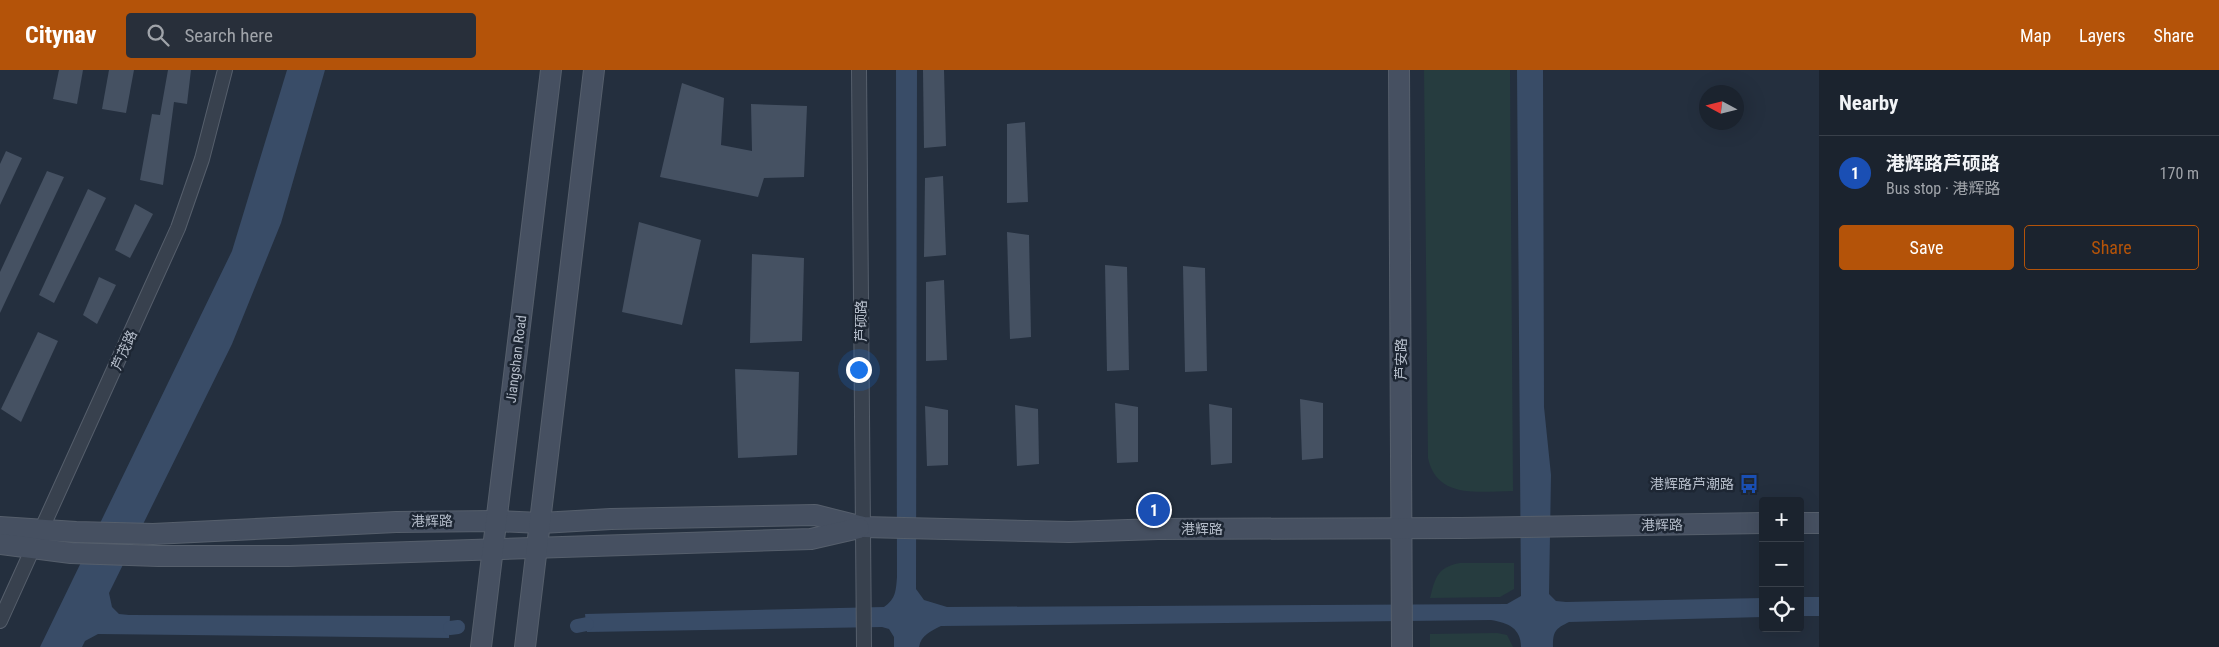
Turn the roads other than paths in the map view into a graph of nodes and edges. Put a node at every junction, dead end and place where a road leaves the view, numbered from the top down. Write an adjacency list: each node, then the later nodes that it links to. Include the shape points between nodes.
1 (225, 70): 14 (street, 芦茂路, via 202,159 178,228)
2 (551, 70): 6 (main road, Jiangshan Road)
3 (594, 70): 7 (main road)
4 (859, 70): 12 (street, 芦硕路)
5 (1399, 70): 13 (main road, 芦安路)
6 (496, 521): 7 (main road, 港辉路); 14 (main road, 港辉路, via 396,522 154,534 76,532); 17 (main road, Jiangshan Road)
7 (541, 523): 12 (main road, 港辉路, via 815,515); 16 (main road)
8 (1804, 523): 9 (main road)
9 (1819, 523)
10 (1759, 524): 13 (main road, 港辉路)
11 (0, 527): 14 (main road, 港辉路)
12 (864, 527): 13 (main road, 港辉路, via 1069,532); 16 (main road, 港辉路, via 811,539); 20 (street, 芦硕路)
13 (1400, 528): 19 (main road, 芦安路)
14 (37, 539): 15 (main road, 港辉路); 17 (main road, 港辉路, via 71,553 158,556); 18 (street, 芦茂路)
15 (0, 544)
16 (538, 548): 17 (main road, 港辉路); 22 (main road)
17 (492, 550): 21 (main road, Jiangshan Road)
18 (0, 621)
19 (1402, 638)
20 (864, 640)
21 (481, 647)
22 (525, 647)

